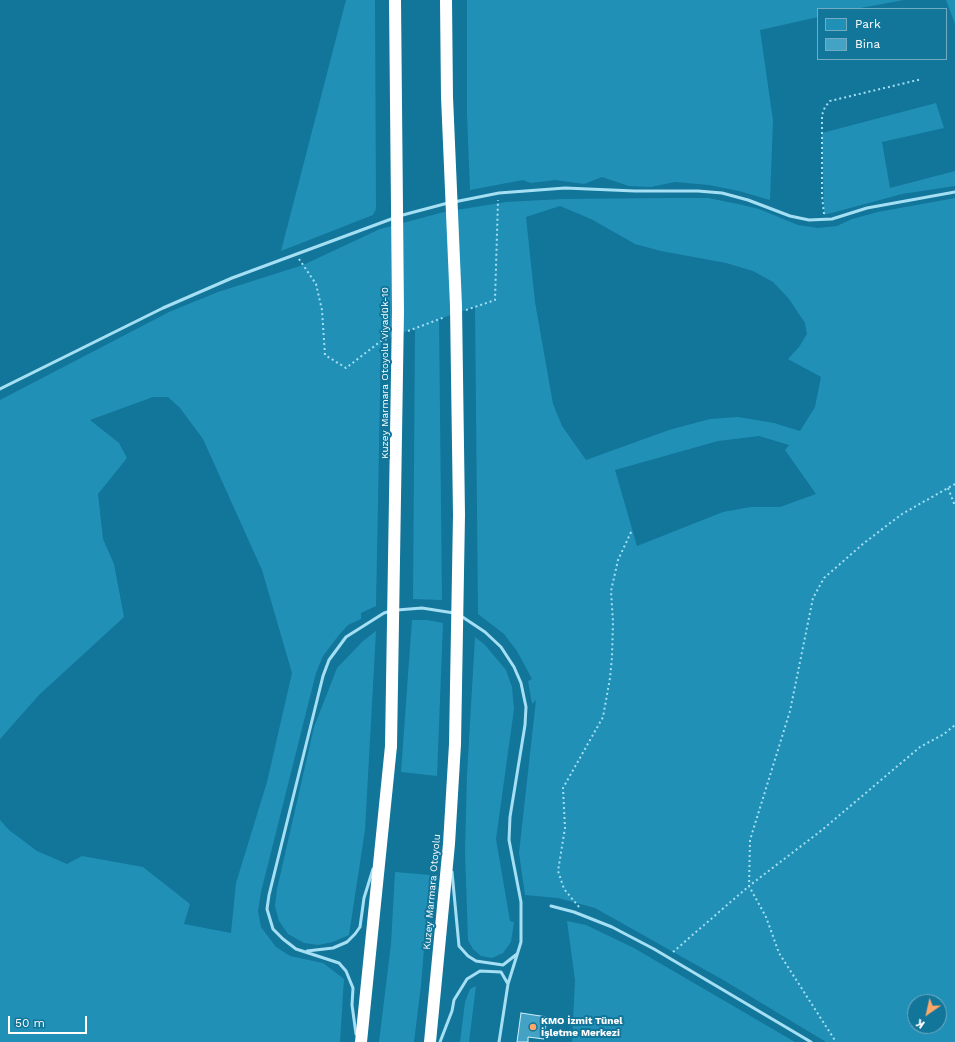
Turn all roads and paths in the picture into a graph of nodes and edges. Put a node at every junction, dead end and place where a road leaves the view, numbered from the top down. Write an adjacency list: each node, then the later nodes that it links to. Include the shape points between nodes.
1 (395, 0): 12 (highway, Kuzey Marmara Otoyolu Viyadük-10, bridge, via 398,311 391,746)
2 (446, 0): 13 (highway, Kuzey Marmara Otoyolu, bridge, via 456,313 459,515 455,744)
3 (922, 78): 5 (path, via 830,101 825,107 822,116)
4 (955, 192): 5 (lane, via 867,208)
5 (824, 220): 6 (lane, via 802,219 748,200 722,193 698,191 565,188 499,193 441,205 382,222 204,290)
6 (0, 389)
7 (955, 484): 8 (path)
8 (948, 488): 9 (path); 14 (path, via 902,514 864,543 824,578 813,598 790,711 750,840)
9 (955, 506)
10 (632, 530): 16 (path, via 618,560 611,591 612,657 603,717 563,788 565,828 558,871 564,889)
11 (955, 725): 14 (path, via 920,747 822,830)
12 (381, 844): 17 (lane, via 364,898 360,927 355,934 347,942 333,948); 26 (highway)
13 (449, 844): 20 (lane, via 459,946 476,961); 27 (highway, Kuzey Marmara Otoyolu)
14 (749, 886): 19 (path); 31 (path, via 766,917 779,953)
15 (551, 906): 16 (lane)
16 (587, 917): 19 (lane, via 612,927)
17 (304, 951): 18 (lane, via 296,949 273,929 267,909 323,676 329,660 346,637 384,613 406,608 422,608 457,613 473,623 501,647 514,666 521,683 526,706 525,725 510,817 509,840 521,902 521,942); 25 (lane, via 339,963 346,971 353,988 352,1005)
18 (517, 954): 20 (lane); 21 (lane)
19 (668, 957): 30 (lane)
20 (503, 965): 21 (lane)
21 (513, 967): 23 (lane)
22 (501, 972): 23 (lane); 24 (lane); 28 (lane, via 480,971 466,979 454,1000)
23 (511, 974): 24 (lane)
24 (508, 984): 29 (lane)
25 (358, 1042)
26 (361, 1042)
27 (430, 1042)
28 (440, 1042)
29 (499, 1042)
30 (811, 1042)
31 (836, 1042)

